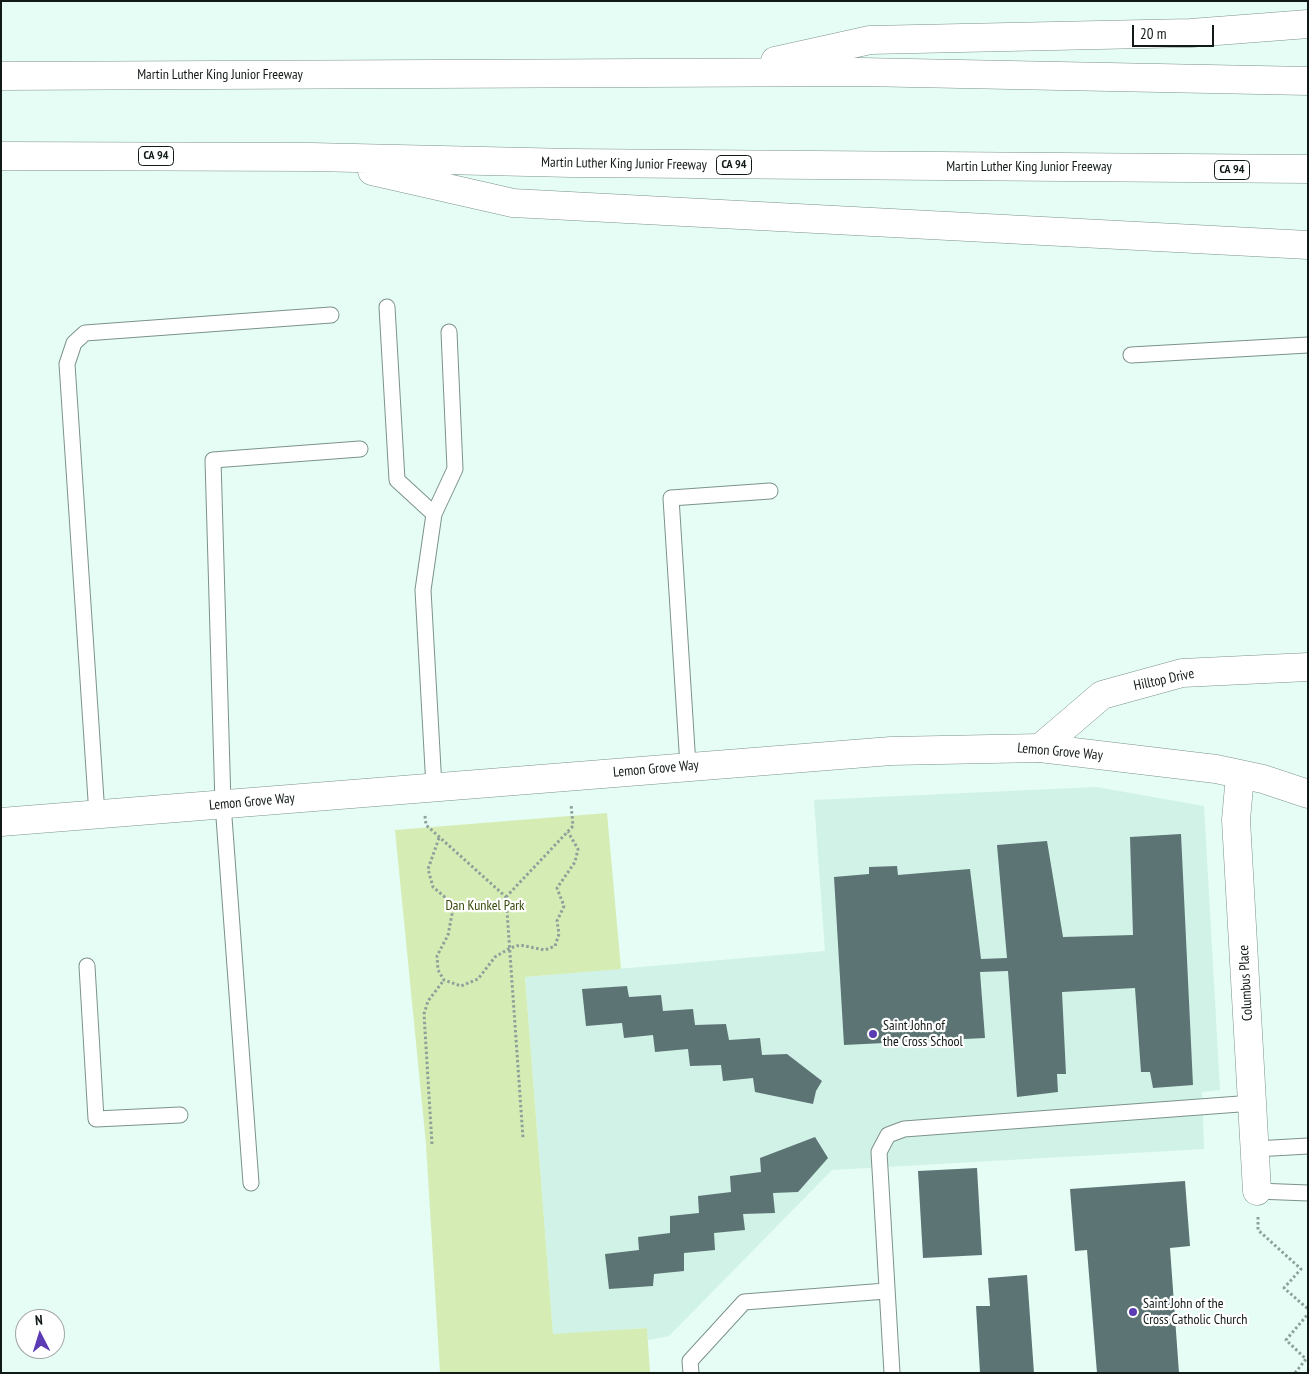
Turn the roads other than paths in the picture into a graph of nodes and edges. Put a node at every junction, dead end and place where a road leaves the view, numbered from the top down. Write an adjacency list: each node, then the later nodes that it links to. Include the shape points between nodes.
1 (1308, 24): 2 (main road, via 1191,33 870,40)
2 (723, 73): 3 (main road, Martin Luther King Junior Freeway); 4 (main road, Martin Luther King Junior Freeway, via 861,72)
3 (1, 76)
4 (1308, 82)
5 (1, 156): 6 (main road, Martin Luther King Junior Freeway / CA 94)
6 (312, 157): 7 (main road, Martin Luther King Junior Freeway / CA 94, via 581,164); 8 (main road, via 513,203)
7 (1308, 169)
8 (1308, 245)
9 (387, 307): 16 (lane, via 397,480)
10 (331, 315): 24 (lane, via 85,333 74,343 66,364)
11 (449, 332): 16 (lane, via 455,469)
12 (1308, 345): 13 (lane)
13 (1131, 355)
14 (360, 449): 23 (lane, via 214,460)
15 (770, 491): 19 (lane, via 671,498)
16 (434, 514): 21 (lane, via 423,590)
17 (1308, 667): 18 (main road, Hilltop Drive, via 1182,673 1102,695)
18 (1040, 748): 19 (main road, Lemon Grove Way, via 891,750); 20 (main road, Lemon Grove Way, via 1216,769)
19 (688, 766): 21 (main road, Lemon Grove Way)
20 (1240, 775): 22 (main road, Lemon Grove Way); 27 (main road, Columbus Place, via 1236,820)
21 (427, 788): 23 (main road, Lemon Grove Way)
22 (1308, 794)
23 (223, 804): 24 (main road, Lemon Grove Way); 31 (lane)
24 (98, 815): 25 (main road, Lemon Grove Way)
25 (1, 822)
26 (88, 966): 28 (lane, via 96,1119)
27 (1253, 1103): 30 (main road, Columbus Place); 34 (lane, via 904,1129 888,1136 879,1152)
28 (180, 1115)
29 (1308, 1146): 30 (lane)
30 (1255, 1150): 32 (main road, Columbus Place)
31 (251, 1182)
32 (1257, 1191): 33 (lane)
33 (1308, 1193)
34 (886, 1291): 35 (lane, via 744,1302 690,1361); 36 (lane)
35 (691, 1373)
36 (892, 1373)

